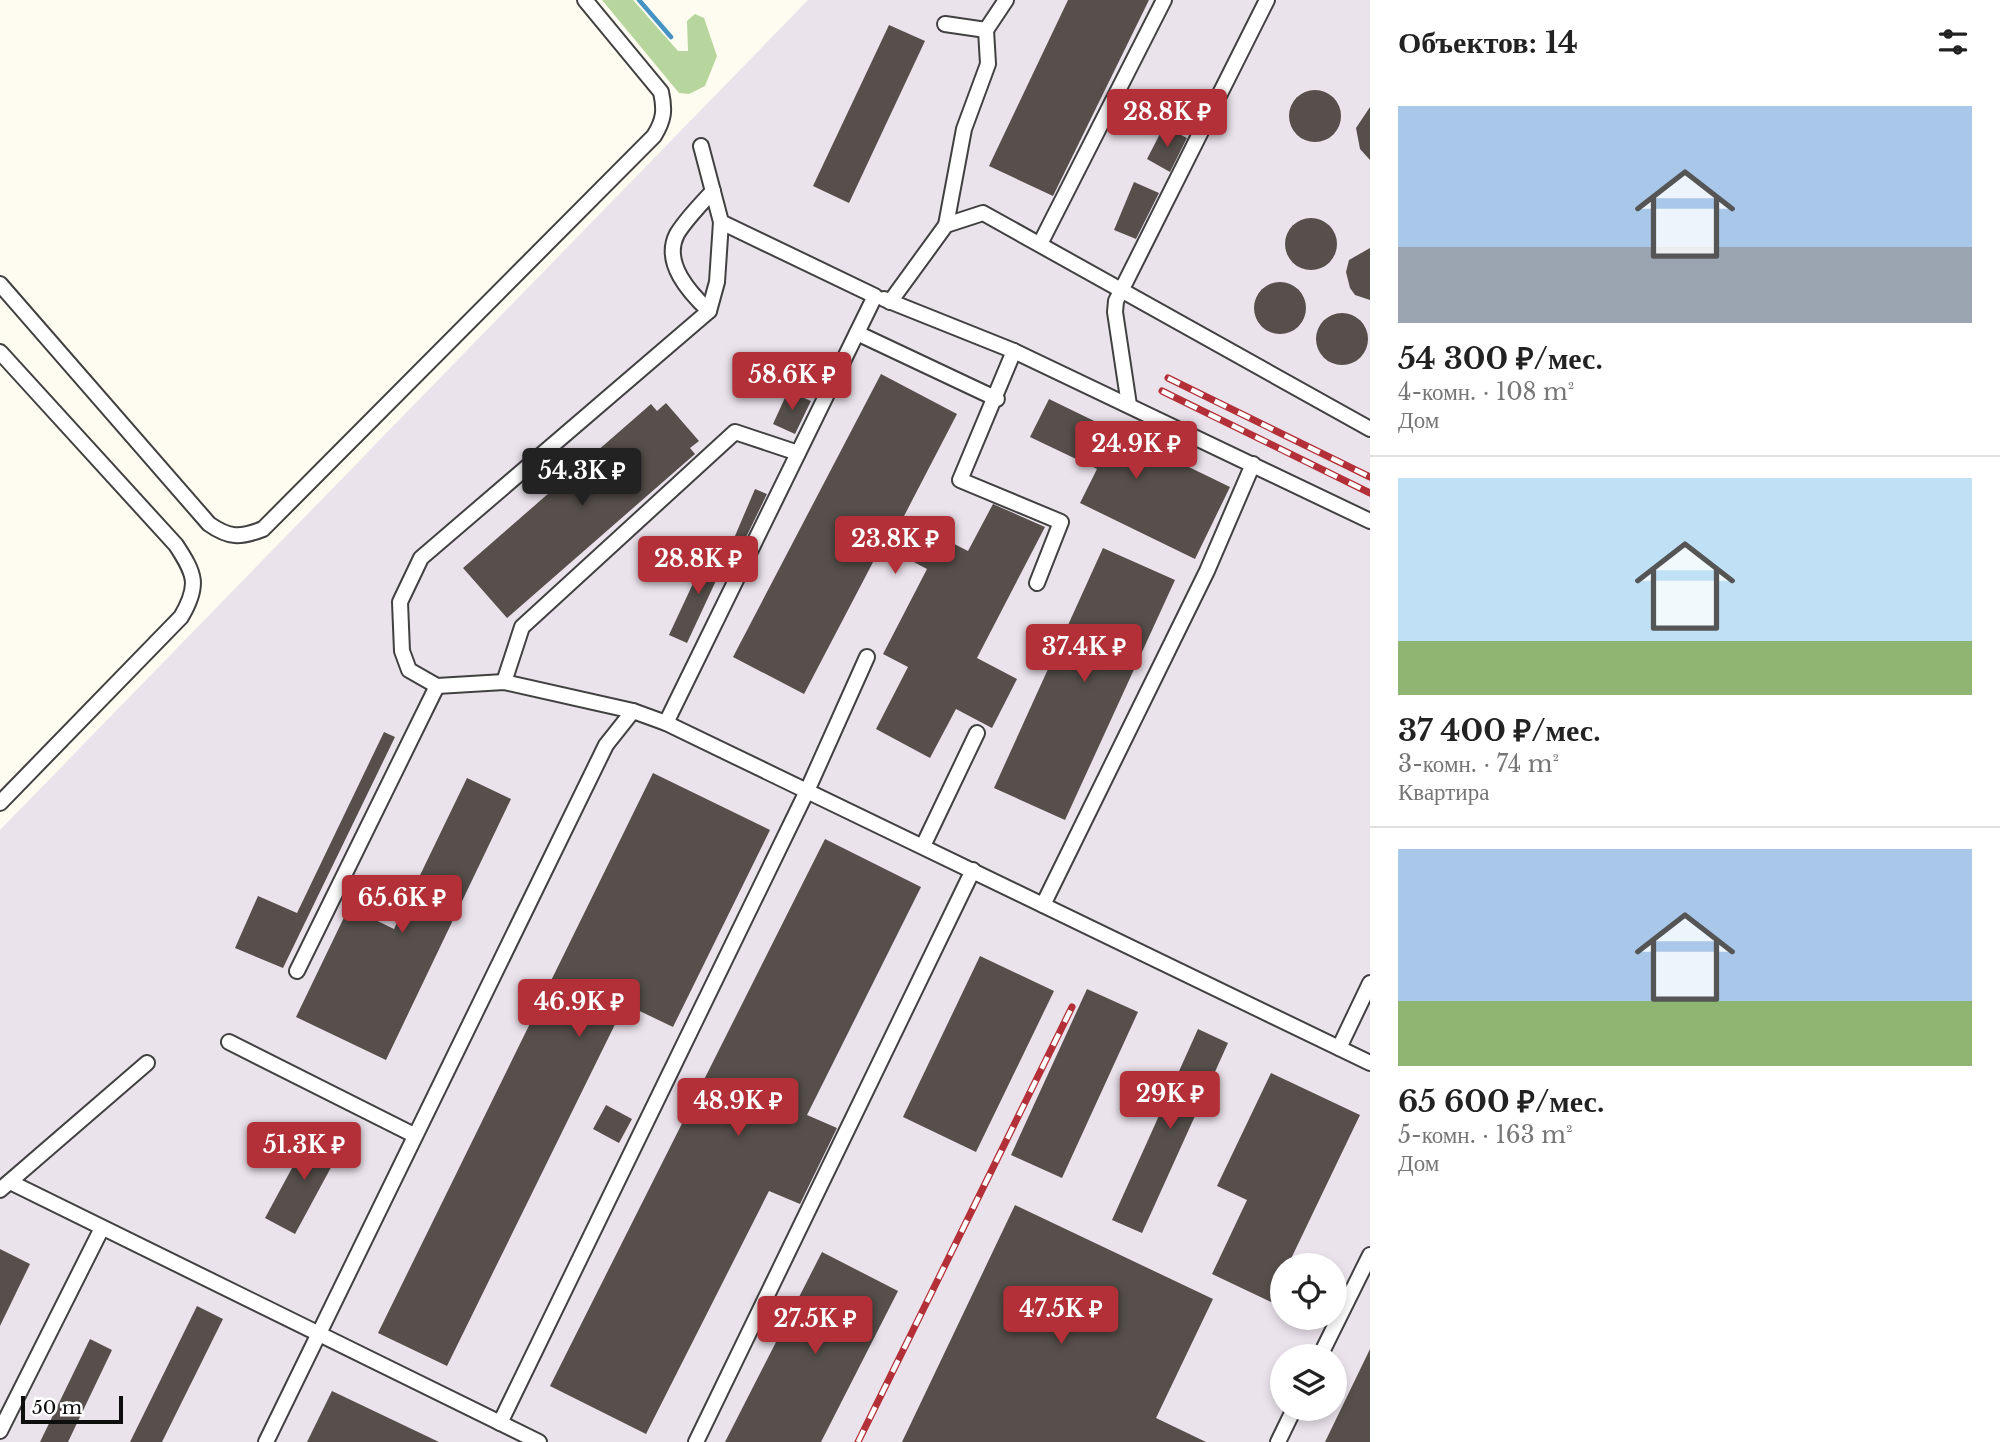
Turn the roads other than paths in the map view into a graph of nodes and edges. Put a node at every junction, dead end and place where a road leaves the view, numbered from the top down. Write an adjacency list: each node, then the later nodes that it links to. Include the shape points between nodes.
1 (585, 0): 12 (lane, via 661,92 662,123 263,529 235,537 209,524)
2 (1006, 0): 6 (lane)
3 (1164, 0): 11 (lane)
4 (1267, 0): 13 (lane)
5 (945, 24): 6 (lane)
6 (986, 30): 10 (lane, via 988,64 964,129)
7 (701, 146): 8 (lane)
8 (713, 191): 9 (lane); 16 (lane, via 676,236 674,262 686,290)
9 (721, 222): 14 (lane); 16 (lane, via 717,282)
10 (946, 225): 11 (lane, via 983,213); 15 (lane)
11 (1040, 244): 13 (lane)
12 (0, 284)
13 (1121, 290): 21 (lane, via 1115,312); 22 (lane)
14 (875, 296): 15 (lane); 17 (lane)
15 (890, 302): 18 (lane)
16 (709, 311): 29 (lane, via 421,558 400,602 402,651 409,670)
17 (857, 333): 20 (lane); 23 (lane)
18 (1014, 351): 20 (lane); 21 (lane)
19 (0, 352): 34 (lane, via 176,545 194,577 193,597 181,617)
20 (997, 399): 26 (lane, via 960,480 1061,522)
21 (1129, 405): 24 (lane)
22 (1370, 429)
23 (798, 453): 28 (lane, via 735,432 522,627); 31 (lane)
24 (1253, 464): 25 (lane); 37 (lane, via 1207,570)
25 (1370, 521)
26 (1037, 583)
27 (867, 657): 33 (lane)
28 (504, 682): 29 (lane); 30 (lane)
29 (438, 686): 38 (lane)
30 (634, 711): 31 (lane); 44 (lane, via 606,745)
31 (666, 723): 33 (lane)
32 (977, 733): 35 (lane)
33 (807, 791): 35 (lane); 51 (lane)
34 (0, 803)
35 (923, 846): 36 (lane)
36 (973, 870): 37 (lane); 55 (lane)
37 (1043, 905): 41 (lane)
38 (297, 971)
39 (1370, 983): 41 (lane)
40 (229, 1042): 44 (lane)
41 (1339, 1048): 43 (lane)
42 (147, 1063): 45 (lane)
43 (1370, 1063)
44 (414, 1135): 48 (lane)
45 (5, 1186): 46 (lane)
46 (102, 1228): 48 (lane); 52 (lane)
47 (1370, 1255): 49 (lane)
48 (318, 1335): 51 (lane); 53 (lane)
49 (1326, 1344)
50 (1288, 1421): 56 (lane)
51 (500, 1423): 54 (lane)
52 (0, 1430)
53 (266, 1442)
54 (539, 1442)
55 (696, 1442)
56 (1278, 1442)

